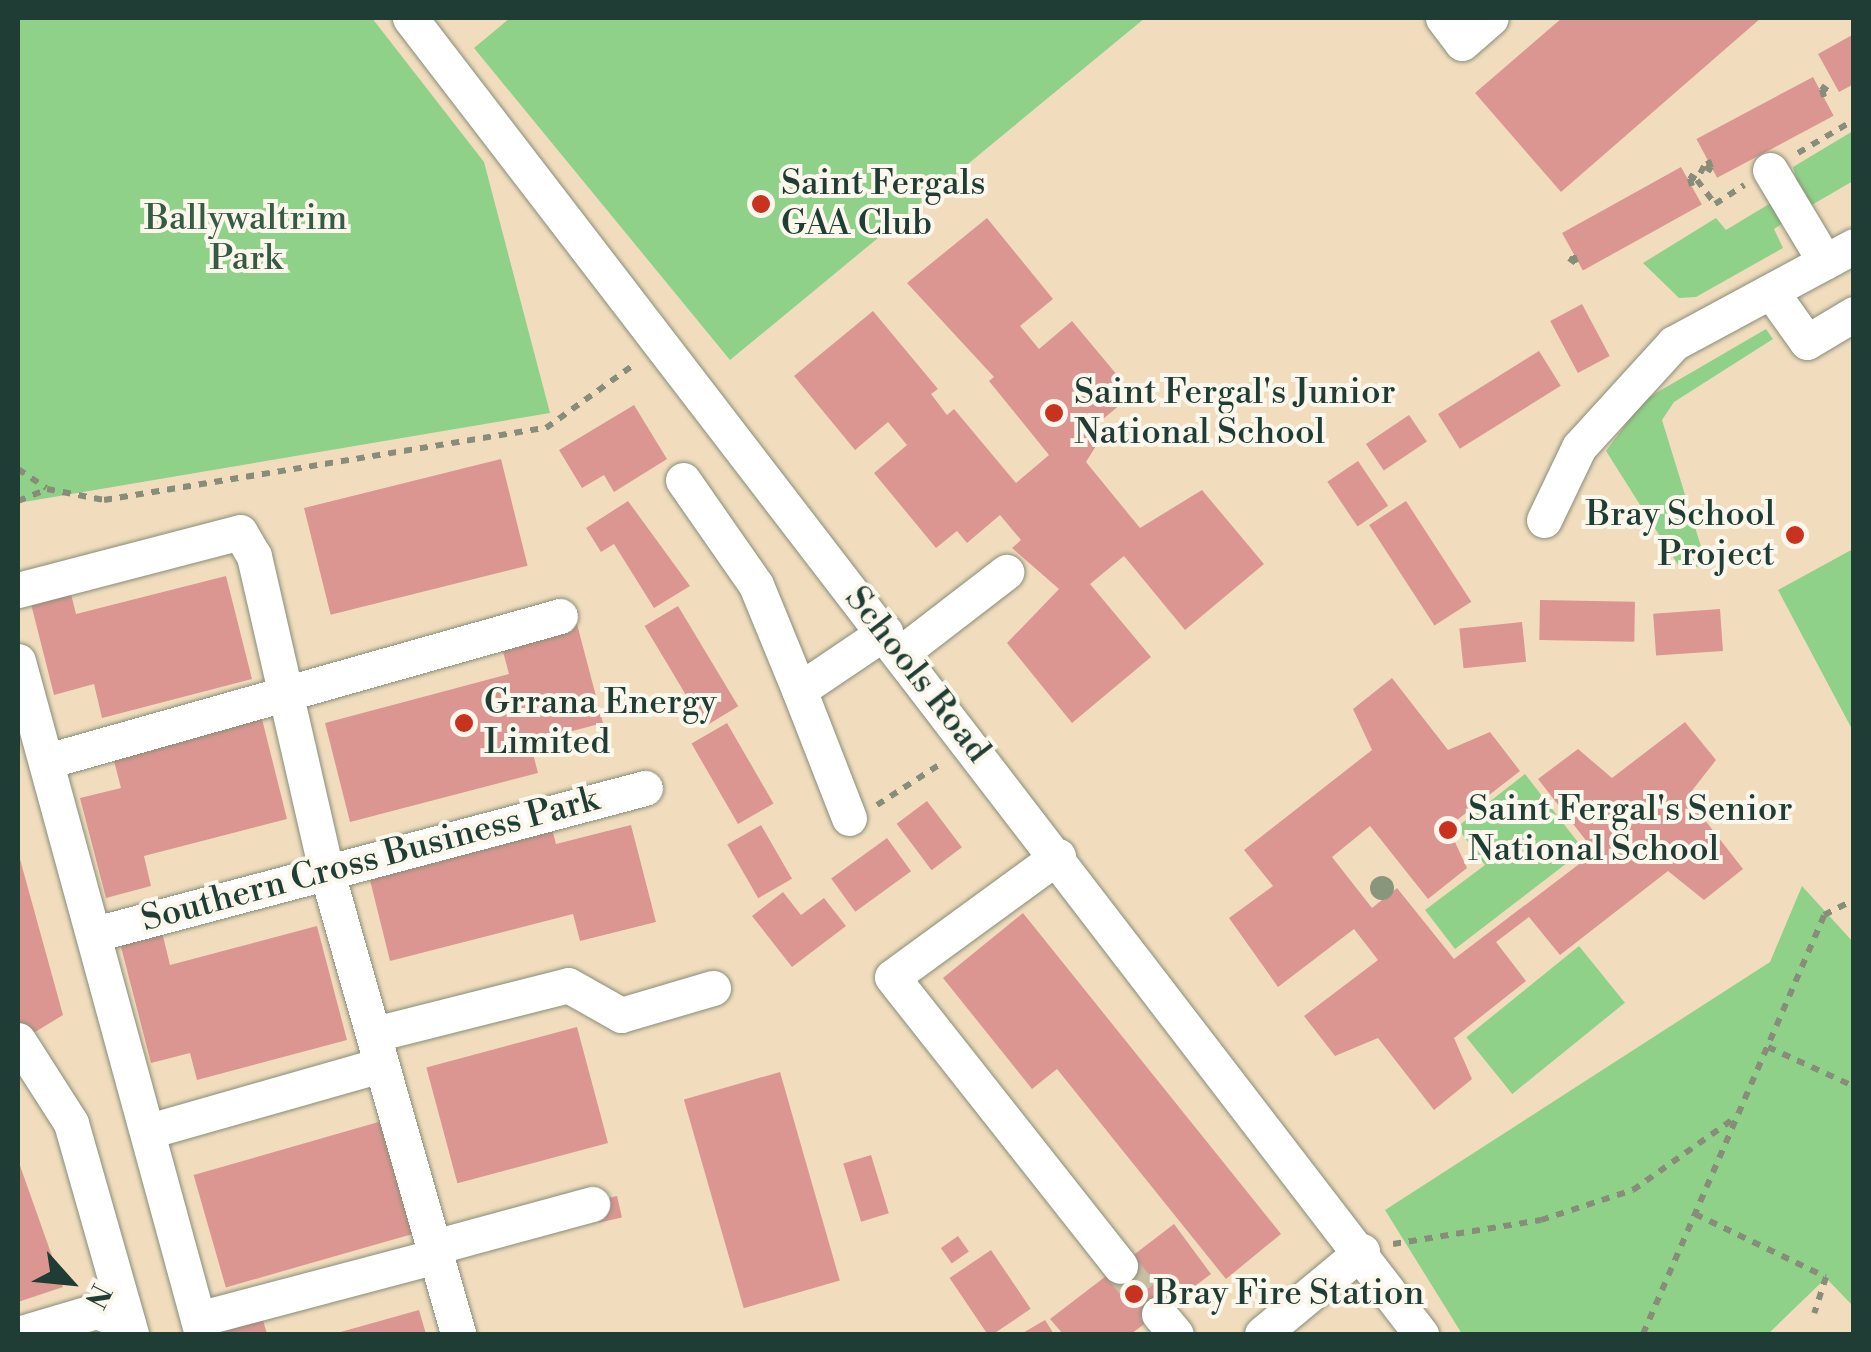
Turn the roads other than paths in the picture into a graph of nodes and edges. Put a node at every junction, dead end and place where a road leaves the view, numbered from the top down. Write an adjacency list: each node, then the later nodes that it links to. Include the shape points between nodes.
1 (410, 18): 13 (street, Schools Road)
2 (1443, 18): 3 (street, via 1462,43)
3 (1491, 18)
4 (1770, 170): 5 (street)
5 (1839, 254): 6 (street)
6 (1772, 293): 7 (street, via 1807,342); 9 (street, via 1674,343 1638,378 1579,447)
7 (1854, 314)
8 (683, 480): 15 (street, via 756,585)
9 (1544, 520)
10 (1006, 572): 13 (street)
11 (18, 590): 16 (street, via 240,532 254,556)
12 (560, 616): 16 (street)
13 (893, 643): 15 (street); 20 (street, Schools Road)
14 (18, 661): 17 (street)
15 (799, 690): 19 (street)
16 (283, 695): 17 (street); 21 (street)
17 (47, 761): 22 (street)
18 (645, 788): 21 (street, Southern Cross Business Park)
19 (849, 818)
20 (1058, 856): 28 (street, Schools Road); 30 (street, via 892,977)
21 (325, 866): 22 (street, Southern Cross Business Park); 25 (street)
22 (95, 934): 26 (street)
23 (714, 988): 25 (street, via 621,1015 568,985)
24 (18, 1040): 32 (street, via 70,1123)
25 (378, 1050): 26 (street); 29 (street)
26 (149, 1130): 31 (street)
27 (592, 1204): 29 (street)
28 (1362, 1251): 35 (street); 36 (street, Schools Road)
29 (435, 1252): 31 (street); 34 (street)
30 (1120, 1266)
31 (200, 1327)
32 (130, 1329): 33 (street, via 96,1311)
33 (18, 1334)
34 (458, 1334)
35 (1262, 1334)
36 (1421, 1334)

